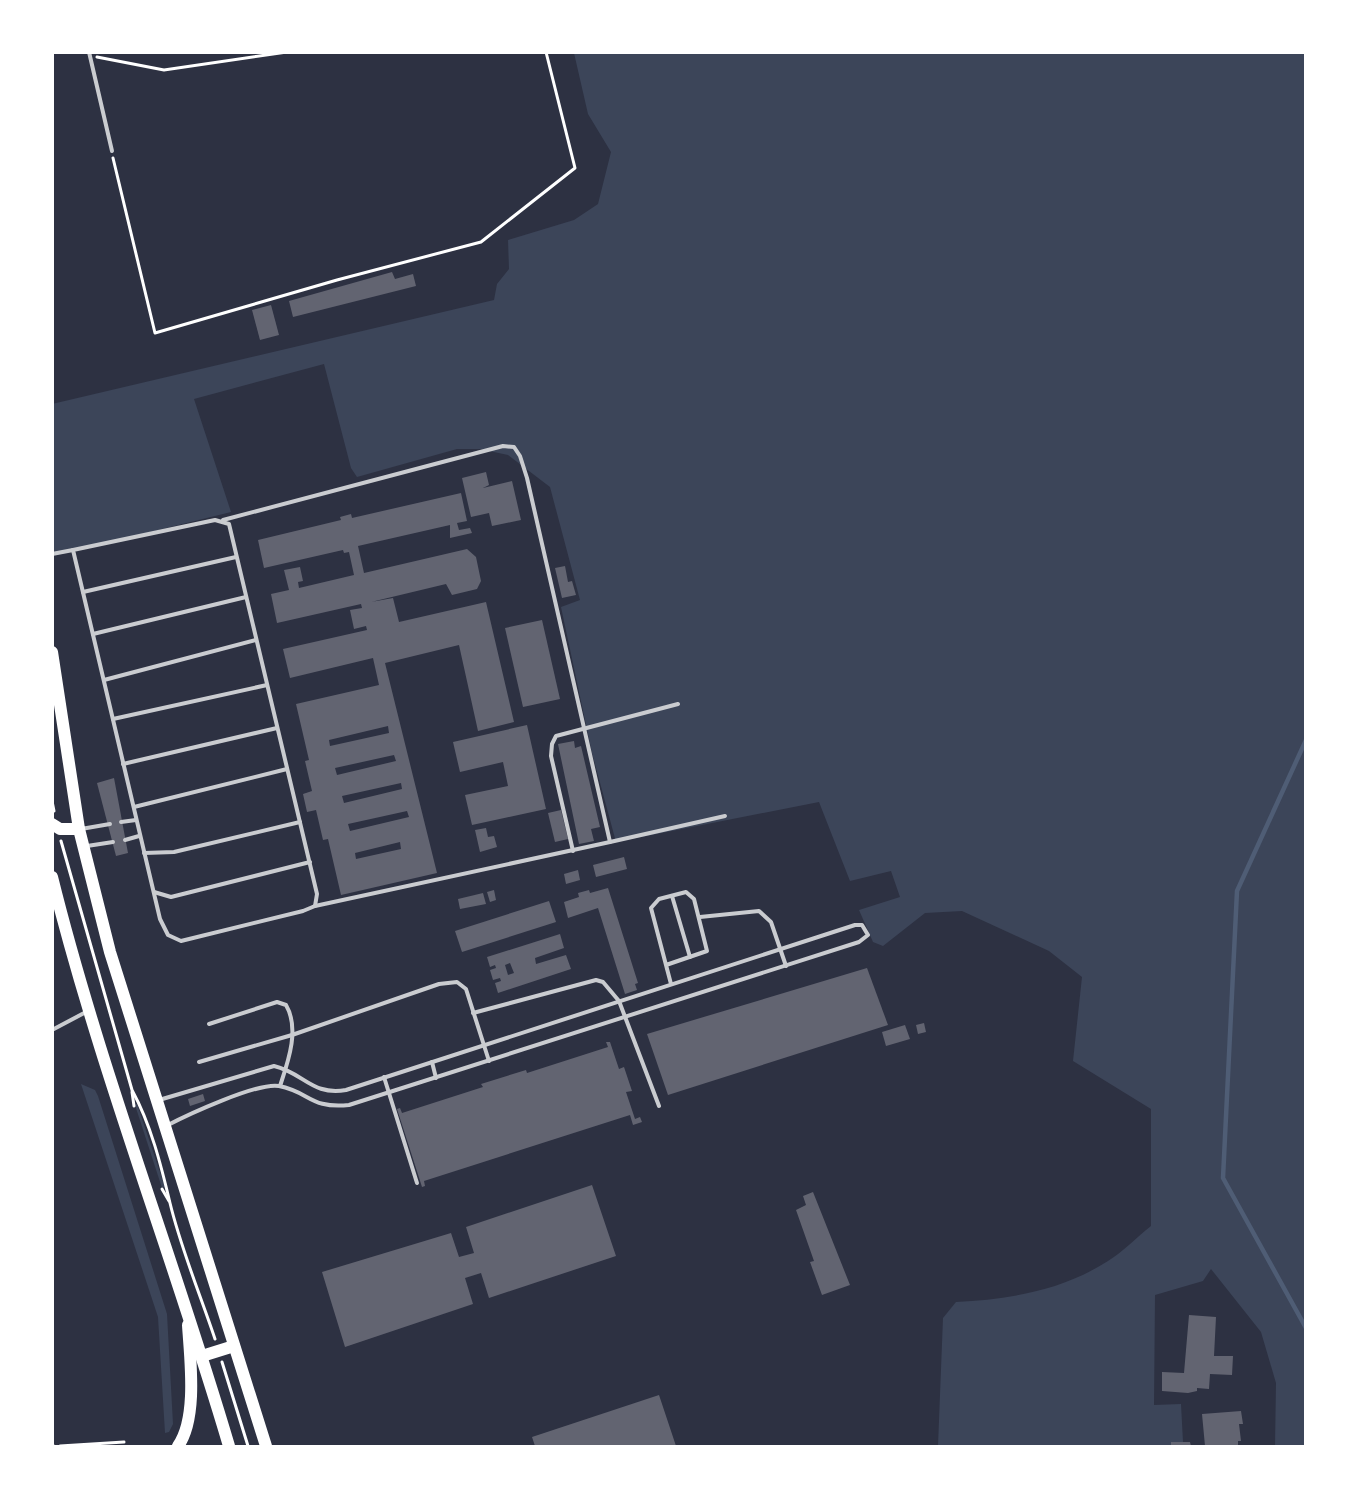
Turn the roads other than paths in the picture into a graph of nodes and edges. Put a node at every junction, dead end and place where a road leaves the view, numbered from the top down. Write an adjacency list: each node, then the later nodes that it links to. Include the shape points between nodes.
1 (89, 54): 2 (lane)
2 (112, 151)
3 (223, 520): 4 (lane); 6 (lane, via 229,524); 16 (lane, via 503,446 514,447 527,478)
4 (73, 550): 5 (lane); 7 (lane)
5 (52, 554)
6 (236, 557): 7 (lane); 8 (lane)
7 (83, 592): 9 (lane)
8 (246, 597): 9 (lane); 10 (lane)
9 (93, 634): 12 (lane)
10 (256, 640): 12 (lane); 13 (lane)
11 (52, 652): 27 (main road)
12 (104, 680): 15 (lane)
13 (267, 685): 15 (lane); 17 (lane)
14 (678, 704): 16 (lane)
15 (113, 719): 18 (lane)
16 (583, 727): 31 (lane); 33 (lane, via 556,736 551,756)
17 (277, 728): 18 (lane); 19 (lane)
18 (123, 764): 20 (lane)
19 (287, 769): 20 (lane); 24 (lane)
20 (134, 807): 22 (lane)
21 (725, 816): 31 (lane)
22 (136, 820): 23 (lane); 28 (lane)
23 (122, 822)
24 (300, 822): 34 (lane, via 174,852); 35 (lane)
25 (110, 824): 27 (lane)
26 (55, 826): 27 (main road)
27 (79, 829): 32 (main road)
28 (139, 836): 29 (lane); 34 (lane)
29 (125, 840)
30 (113, 842): 32 (lane)
31 (610, 842): 33 (lane)
32 (83, 847): 62 (main road, via 110,952)
33 (573, 851): 39 (lane)
34 (144, 853): 37 (lane)
35 (310, 862): 37 (lane, via 171,897); 39 (lane, via 317,894)
36 (52, 878): 47 (main road)
37 (153, 892): 39 (lane, via 168,935 181,941)
38 (672, 896): 40 (lane, via 691,894); 42 (lane); 43 (lane, via 659,899 651,908)
39 (315, 906)
40 (700, 917): 41 (lane, via 759,910 771,922); 42 (lane, via 708,947 704,953)
41 (782, 950): 44 (lane); 44 (lane, via 855,925 862,925 868,935 859,942); 45 (lane)
42 (690, 957): 43 (lane)
43 (666, 965): 45 (lane)
44 (786, 966): 49 (lane)
45 (671, 985): 46 (lane)
46 (619, 1001): 48 (lane, via 609,986 596,980); 49 (lane); 53 (lane)
47 (89, 1010): 51 (lane); 66 (main road)
48 (473, 1013): 52 (lane, via 466,989 457,982 447,982); 53 (lane)
49 (626, 1017): 54 (lane); 63 (lane)
50 (209, 1024): 52 (lane, via 277,1002 286,1005 291,1013)
51 (52, 1030)
52 (292, 1035): 55 (lane); 57 (lane)
53 (484, 1044): 54 (lane); 56 (lane)
54 (489, 1061): 59 (lane)
55 (199, 1062)
56 (432, 1062): 58 (lane); 59 (lane)
57 (286, 1068): 58 (lane, via 320,1090 333,1092); 60 (lane); 62 (lane, via 274,1066)
58 (384, 1077): 61 (lane)
59 (436, 1078): 61 (lane)
60 (280, 1086): 61 (lane, via 319,1105 333,1106); 64 (lane, via 198,1110)
61 (389, 1093): 65 (lane)
62 (156, 1100): 64 (main road)
63 (659, 1106)
64 (164, 1127): 67 (main road)
65 (417, 1183)
66 (186, 1306): 68 (main road); 69 (main road, via 189,1405 187,1425)
67 (234, 1346): 68 (main road); 71 (main road)
68 (202, 1356): 70 (main road)
69 (178, 1446)
70 (229, 1446)
71 (266, 1446)

